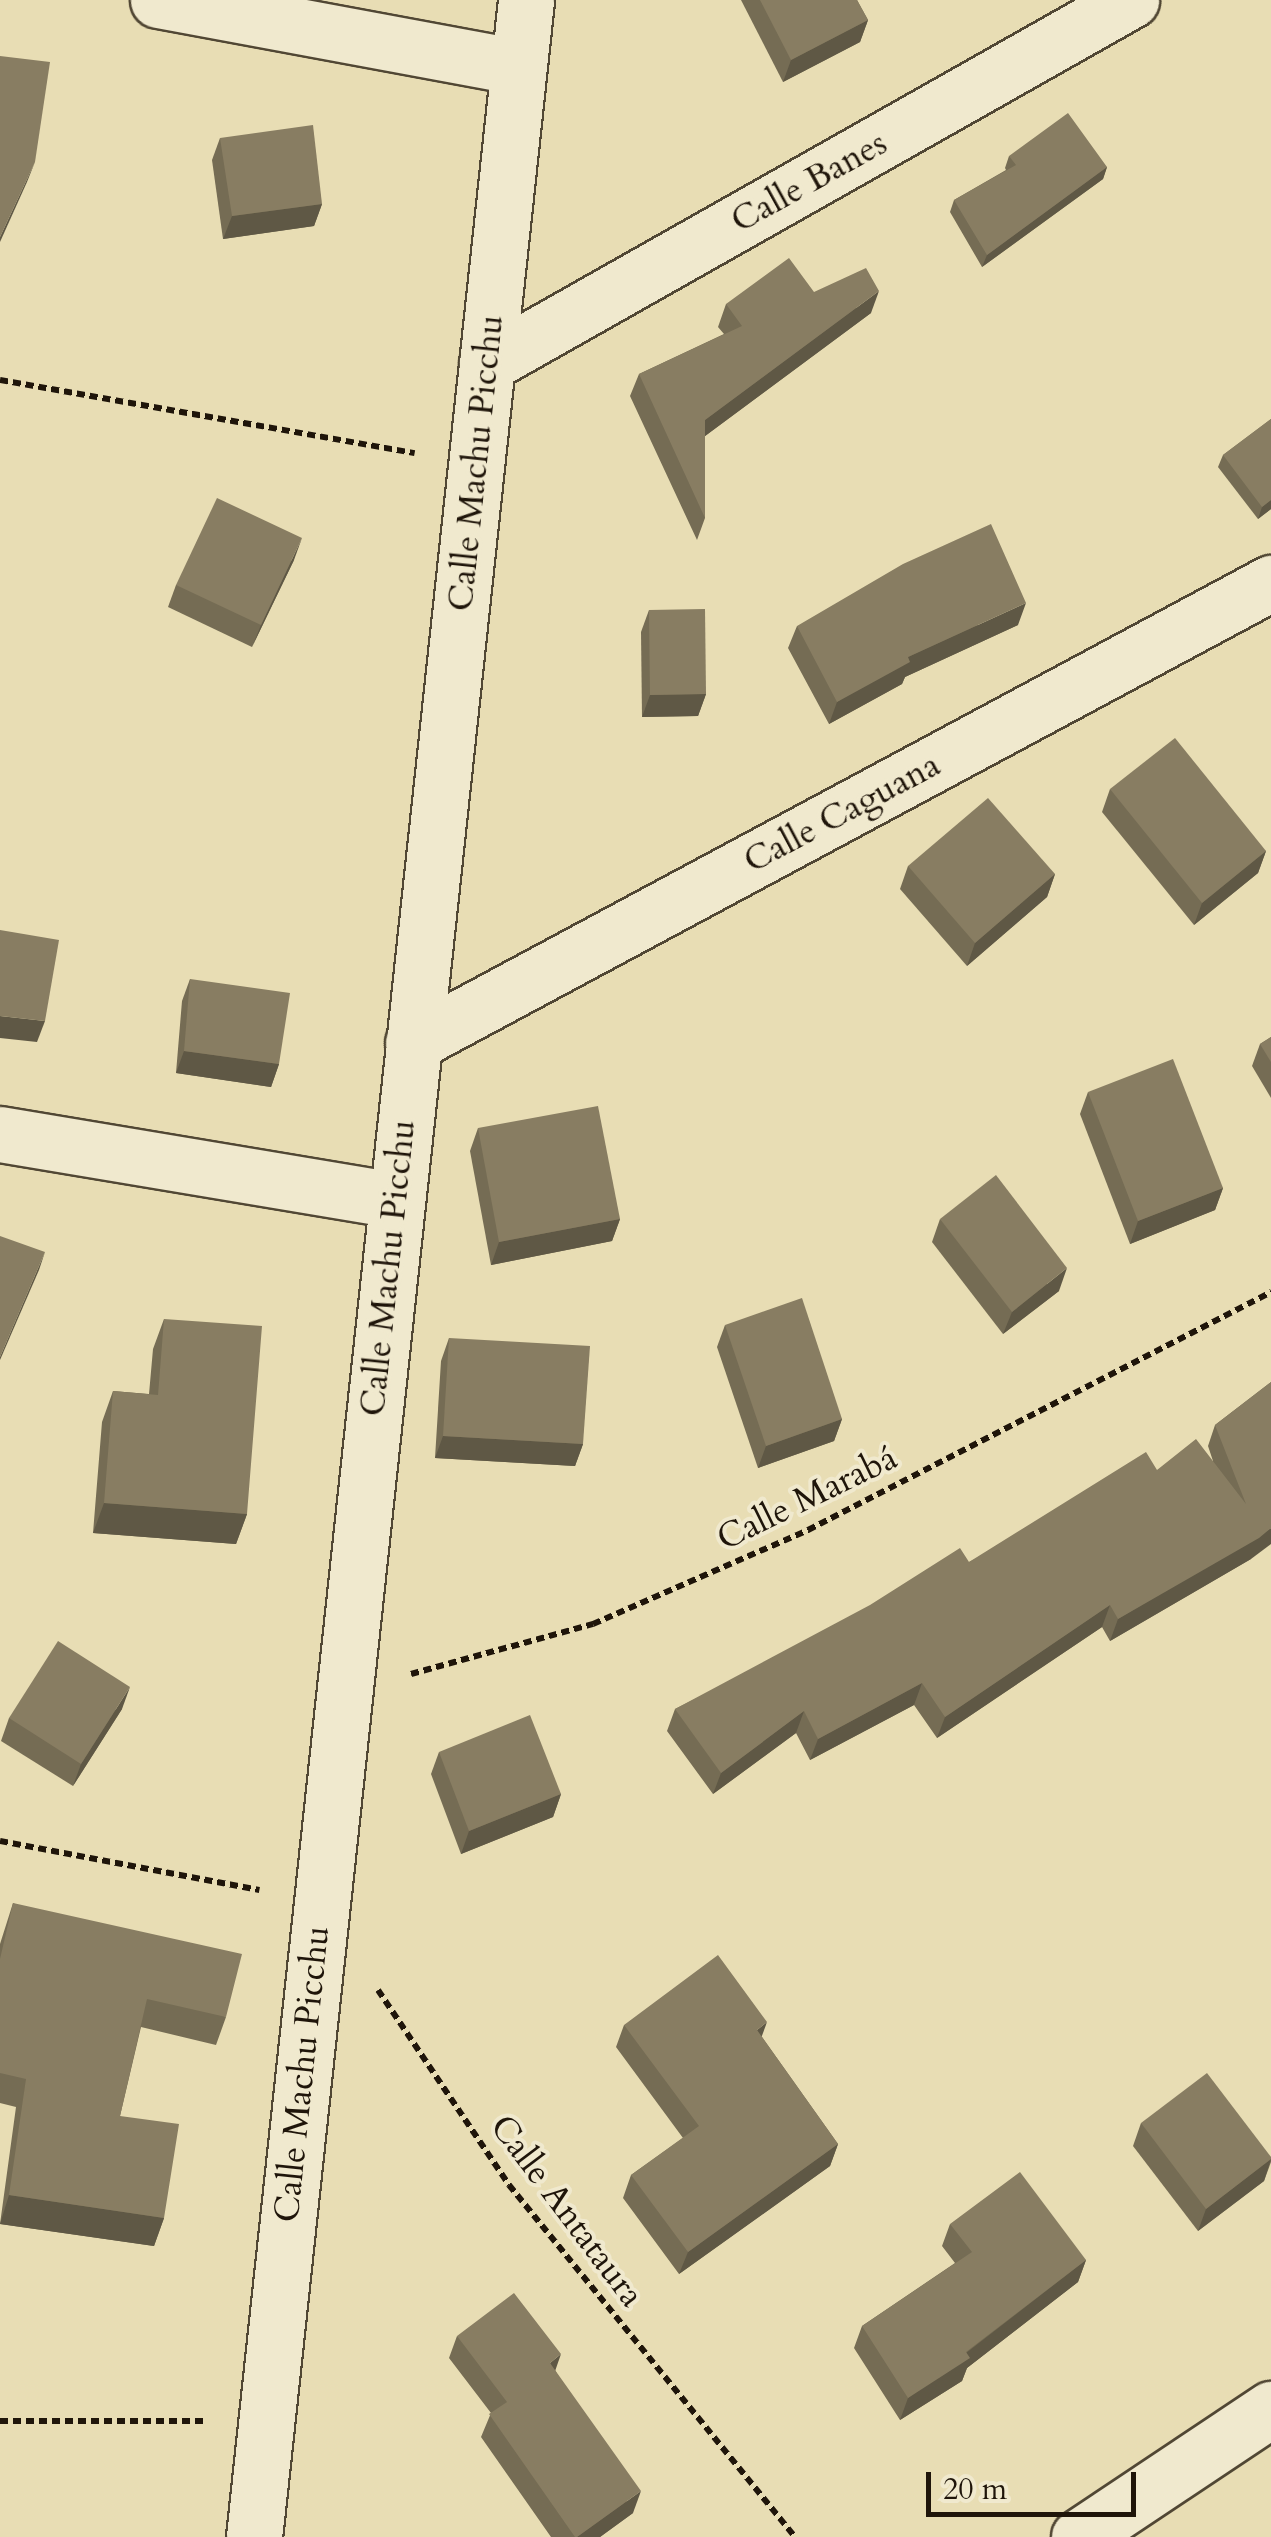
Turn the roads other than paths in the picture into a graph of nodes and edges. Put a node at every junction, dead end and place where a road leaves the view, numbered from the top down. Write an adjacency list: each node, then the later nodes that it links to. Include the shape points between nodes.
1 (158, 0): 4 (street)
2 (526, 0): 4 (street, Calle Machu Picchu)
3 (1131, 0): 5 (street, Calle Banes)
4 (518, 67): 5 (street, Calle Machu Picchu)
5 (487, 364): 7 (street, Calle Machu Picchu)
6 (1271, 583): 7 (street, Calle Caguana)
7 (413, 1044): 9 (street, Calle Machu Picchu)
8 (0, 1134): 9 (street)
9 (396, 1200): 11 (street, Calle Machu Picchu)
10 (1271, 2408): 12 (street)
11 (254, 2537)
12 (1079, 2537)

